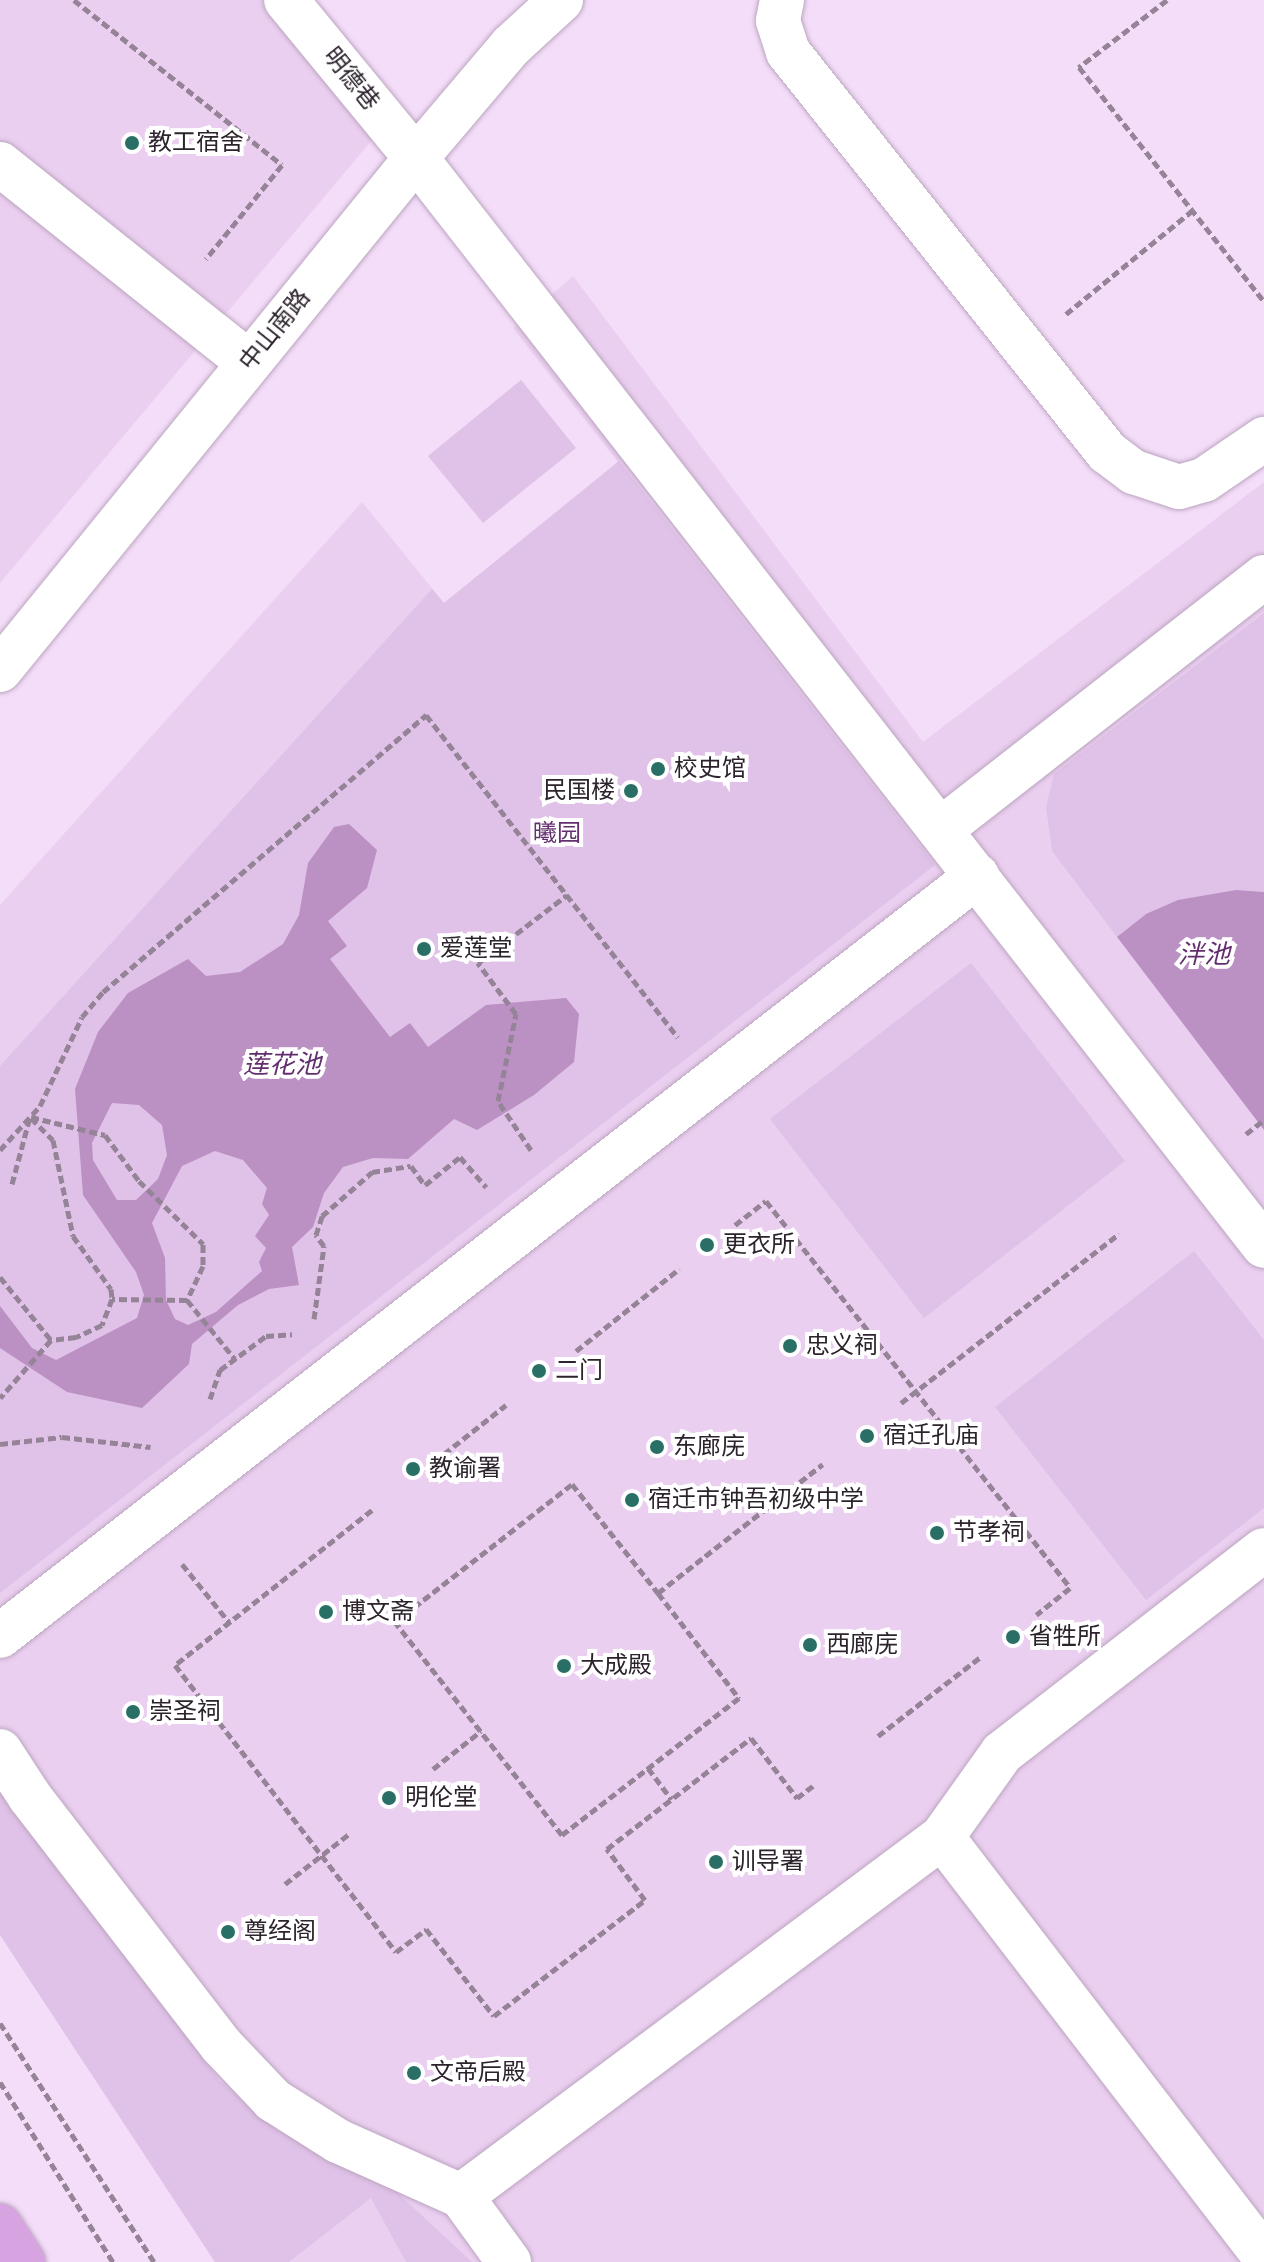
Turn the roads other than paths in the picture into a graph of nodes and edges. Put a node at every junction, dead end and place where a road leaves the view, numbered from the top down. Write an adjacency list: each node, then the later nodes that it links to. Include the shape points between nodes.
1 (286, 0): 4 (street, 明德巷)
2 (561, 0): 4 (street, 中山南路, via 511,46)
3 (782, 0): 7 (street, via 778,21 788,52 1107,452 1157,482 1179,487 1204,480)
4 (416, 158): 6 (street, 中山南路); 10 (street, 明德巷)
5 (0, 164): 6 (street)
6 (248, 362): 9 (street, 中山南路)
7 (1264, 439)
8 (1264, 577): 10 (street)
9 (0, 670)
10 (940, 830): 11 (street, 明德巷)
11 (977, 876): 12 (street, 明德巷); 14 (street)
12 (1264, 1246)
13 (1264, 1550): 16 (street, via 1002,1753)
14 (0, 1636)
15 (0, 1751): 17 (street, via 221,2045 273,2100 338,2141)
16 (942, 1837): 17 (street); 19 (street)
17 (461, 2196): 21 (street)
18 (0, 2226): 20 (main road)
19 (1264, 2256)
20 (23, 2262)
21 (509, 2262)

